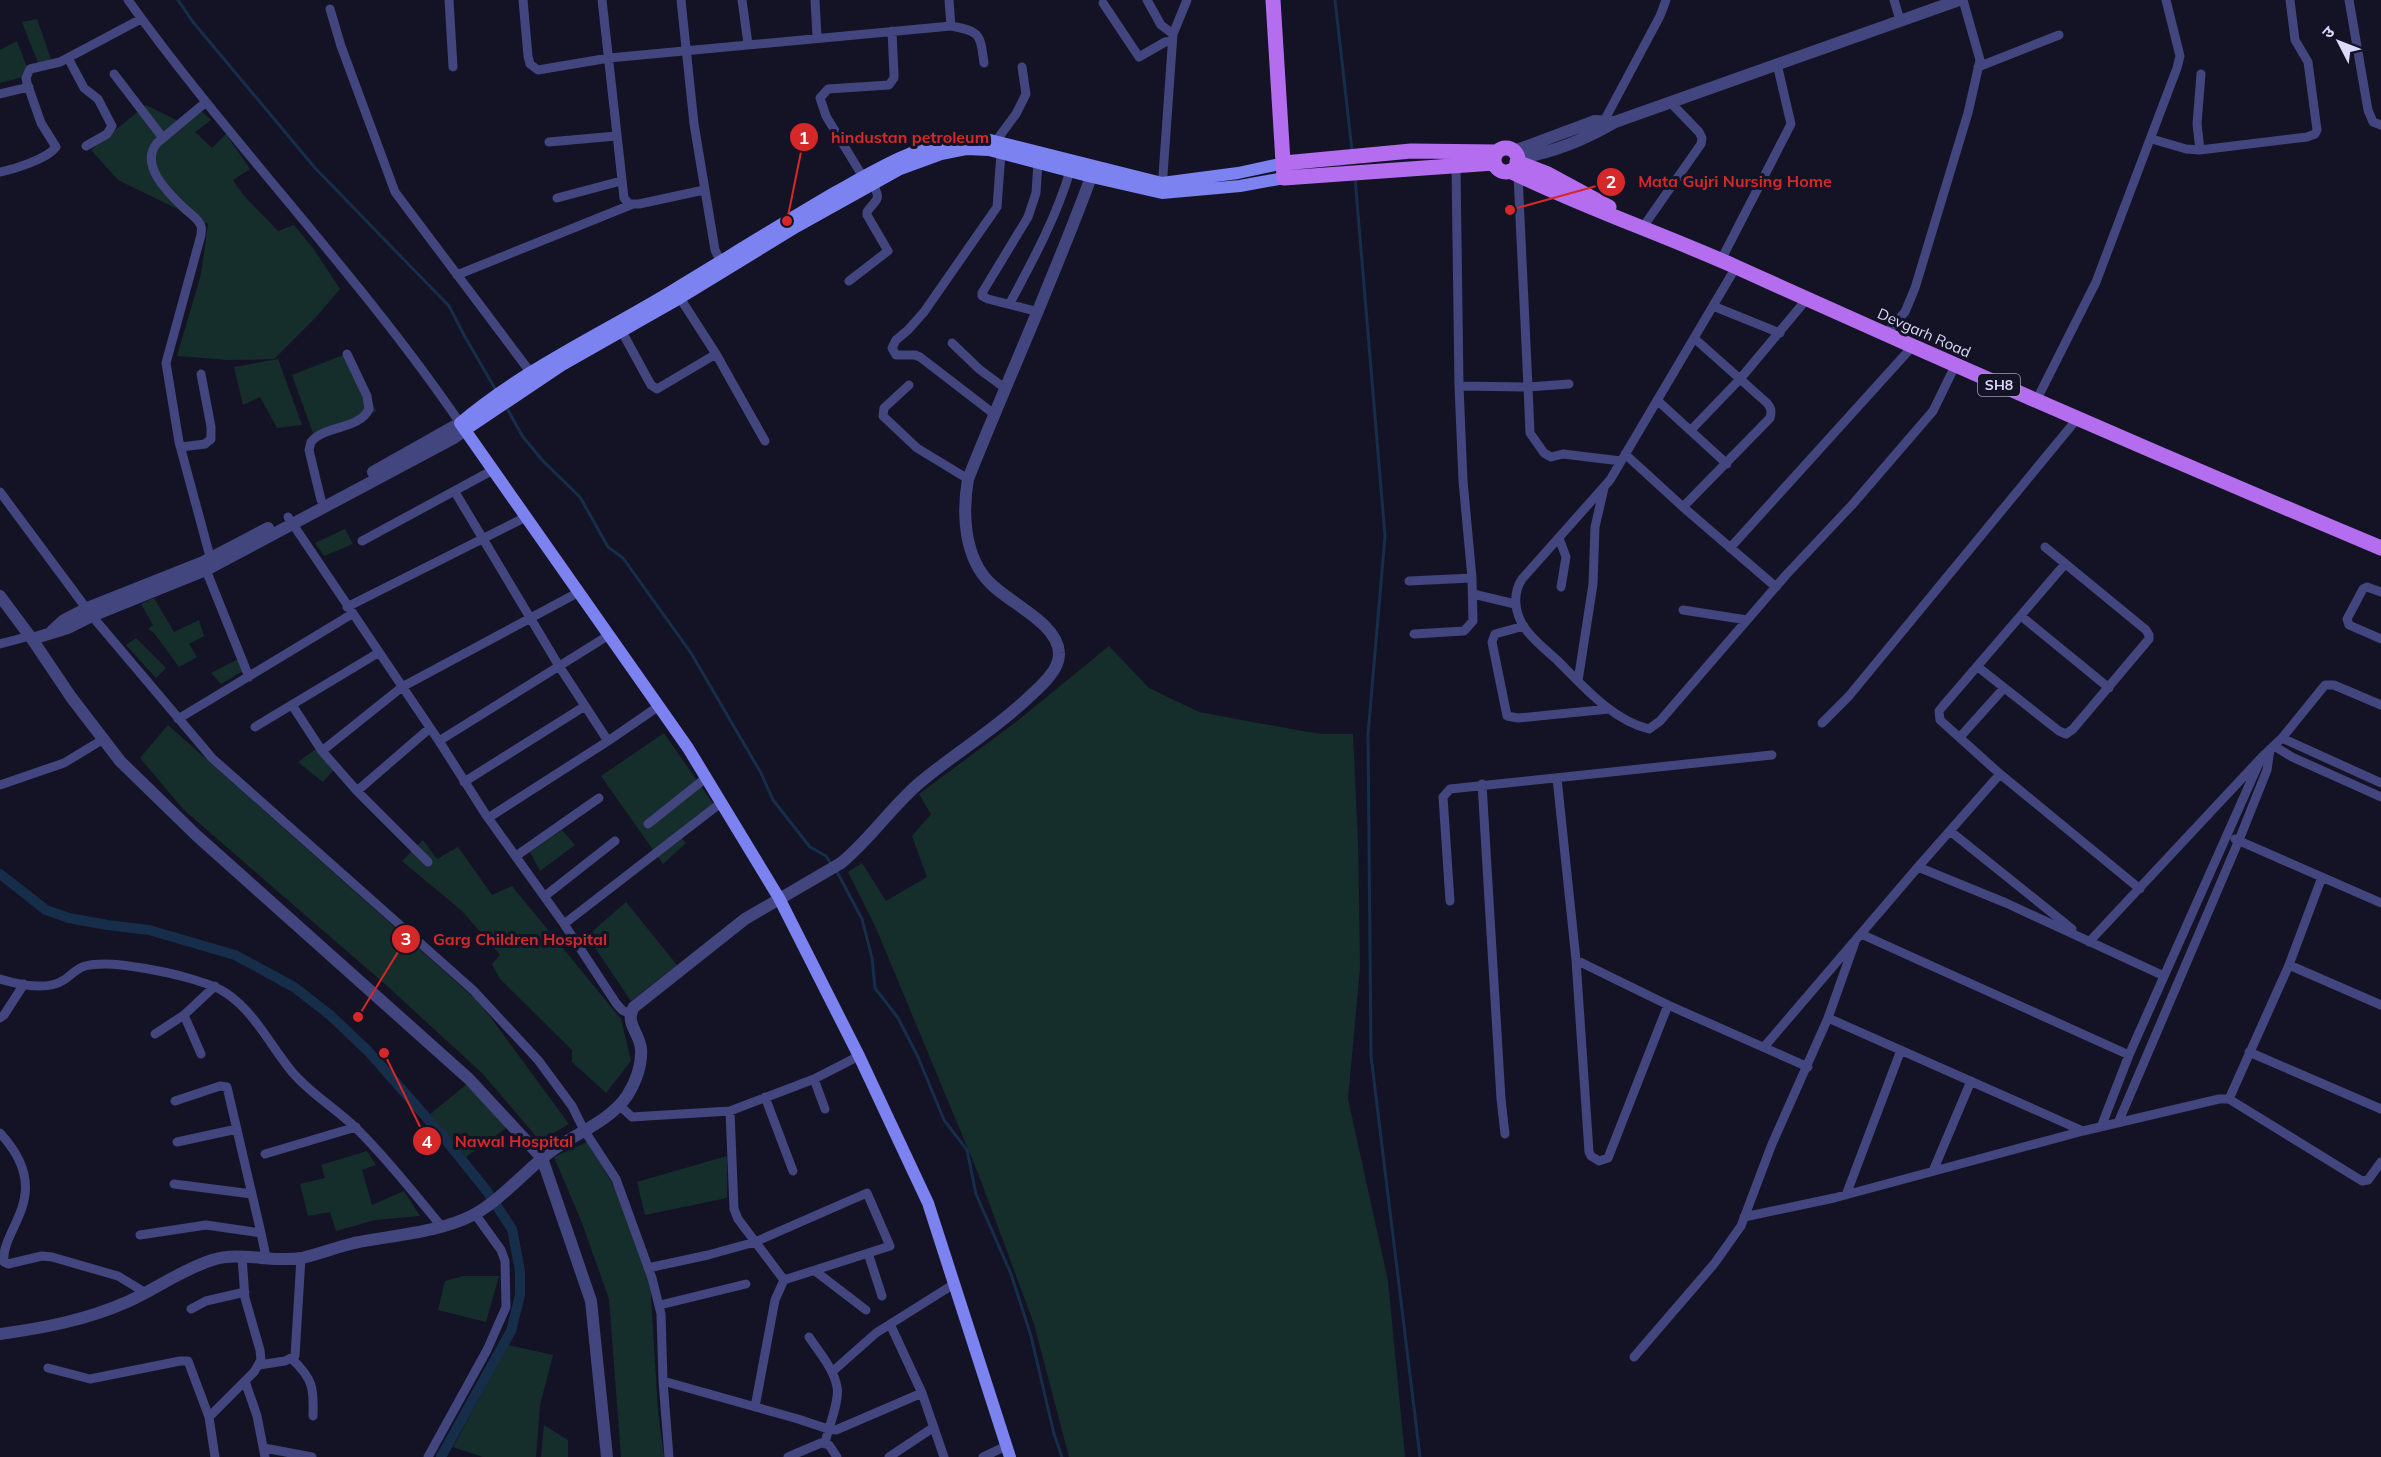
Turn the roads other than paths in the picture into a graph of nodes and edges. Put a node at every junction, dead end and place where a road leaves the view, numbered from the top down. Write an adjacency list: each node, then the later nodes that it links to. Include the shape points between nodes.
1 (128, 0): 20 (street)
2 (449, 0): 33 (street)
3 (524, 0): 30 (street, via 528,56 534,68 545,70)
4 (602, 0): 30 (street)
5 (681, 0): 28 (street)
6 (742, 0): 27 (street)
7 (815, 0): 25 (street)
8 (949, 0): 22 (street)
9 (1147, 0): 26 (street)
10 (1187, 0): 26 (street)
11 (1273, 0): 57 (main road)
12 (1666, 0): 42 (street)
13 (1894, 0): 21 (street)
14 (1961, 0): 21 (street); 35 (street, via 1980,53)
15 (2166, 0): 46 (street, via 2180,56)
16 (2290, 0): 50 (street, via 2295,40 2308,62 2315,134)
17 (2349, 0): 43 (street, via 2368,110 2373,122)
18 (1103, 3): 26 (street, via 1139,57)
19 (330, 9): 70 (street, via 396,192)
20 (141, 19): 29 (street); 40 (street)
21 (1900, 20): 32 (street)
22 (951, 26): 23 (street); 31 (street, via 976,33)
23 (892, 31): 25 (street); 61 (street, via 894,74 889,85 828,89 819,98 826,116)
24 (2059, 35): 35 (street)
25 (817, 37): 27 (street)
26 (1173, 38): 62 (street)
27 (748, 44): 28 (street)
28 (686, 51): 30 (street); 63 (street)
29 (68, 58): 38 (street, via 30,69 26,78); 48 (street, via 112,126 107,134)
30 (609, 58): 44 (street)
31 (984, 63)
32 (1777, 64): 41 (street); 67 (street, via 1791,124)
33 (453, 67)
34 (1022, 67): 49 (street, via 1026,94)
35 (1978, 67): 79 (street, via 1915,288 1905,312)
36 (114, 74): 45 (street)
37 (2201, 74): 50 (street)
38 (29, 87): 39 (street); 58 (street, via 41,123 56,147 50,153)
39 (0, 94)
40 (206, 102): 45 (street); 99 (street, via 383,319)
41 (1670, 102): 42 (street); 66 (street, via 1699,132 1701,144)
42 (1609, 121): 53 (street, via 1571,144)
43 (2381, 125)
44 (616, 136): 47 (street); 60 (street)
45 (163, 138): 102 (street, via 152,149 153,171 201,226 166,363)
46 (2152, 139): 50 (street); 96 (street, via 2096,282)
47 (549, 142)
48 (86, 146)
49 (998, 147): 52 (main road); 59 (main road); 61 (main road, via 966,139 938,144 917,151); 97 (street, via 997,207 924,312 892,348 896,355 920,357)
50 (2200, 150)
51 (1495, 157): 53 (main road, SH8, via 1502,171); 53 (main road, SH8, via 1508,148); 54 (main road); 55 (main road, via 1468,150 1381,153)
52 (1038, 162): 56 (main road); 74 (street, via 1036,193 1028,217 982,292 988,299)
53 (1515, 164): 66 (main road, Devgarh Road / SH8, via 1581,203); 92 (street)
54 (1456, 166): 55 (main road); 91 (street)
55 (1305, 169): 57 (main road)
56 (1070, 171): 59 (main road); 74 (street, via 1052,222)
57 (1284, 171): 62 (main road, via 1238,173)
58 (0, 172)
59 (1093, 173): 62 (main road); 76 (street)
60 (621, 181): 64 (street); 65 (street, via 624,198)
61 (868, 181): 68 (main road); 71 (street, via 878,197 867,215 888,250)
62 (1162, 188)
63 (704, 190): 65 (street); 68 (street)
64 (557, 198)
65 (633, 204): 70 (street)
66 (1642, 227): 67 (main road, Devgarh Road / SH8)
67 (1720, 260): 69 (main road, Devgarh Road / SH8)
68 (722, 266): 72 (main road); 86 (main road)
69 (1736, 267): 73 (main road, Devgarh Road / SH8); 75 (street)
70 (457, 275): 86 (street)
71 (849, 281)
72 (680, 298): 77 (main road); 84 (street)
73 (1806, 300): 78 (street); 79 (main road, Devgarh Road / SH8)
74 (1010, 303): 76 (street)
75 (1713, 306): 78 (street); 80 (street)
76 (1039, 312): 93 (street)
77 (621, 330): 84 (street, via 651,385 657,389); 94 (main road)
78 (1780, 333): 88 (street)
79 (1885, 335): 82 (main road, Devgarh Road / SH8)
80 (1694, 338): 88 (street); 95 (street)
81 (952, 343): 93 (street)
82 (1912, 347): 85 (main road, Devgarh Road / SH8); 118 (street)
83 (347, 354): 110 (street, via 369,409 359,420 310,442)
84 (716, 354): 101 (street)
85 (1955, 366): 96 (main road, Devgarh Road / SH8); 125 (street, via 1933,411)
86 (531, 373): 94 (main road)
87 (201, 374): 102 (street, via 211,439 205,444)
88 (1740, 379): 100 (street); 104 (street, via 1767,403 1771,414)
89 (1569, 384): 92 (street)
90 (909, 385): 106 (street, via 884,408 883,416 917,448)
91 (1459, 386): 92 (street); 122 (street)
92 (1528, 387): 103 (street, via 1529,428 1547,456)
93 (1006, 389): 97 (street)
94 (513, 390): 99 (main road)
95 (1657, 400): 100 (street); 103 (street)
96 (2036, 401): 98 (main road, Devgarh Road / SH8)
97 (994, 414): 106 (street)
98 (2077, 418): 119 (main road, Devgarh Road / SH8); 157 (street, via 1849,696)
99 (462, 427): 105 (main road); 110 (street); 113 (street, via 454,438)
100 (1690, 430): 104 (street)
101 (765, 441)
102 (181, 447): 121 (street)
103 (1623, 457): 107 (street); 111 (street)
104 (1726, 464): 111 (street)
105 (493, 470): 109 (street); 112 (main road)
106 (968, 480): 192 (street, via 968,544 982,573 995,588 1045,626 1057,644 1059,655 1050,675 1033,693 917,785 841,863)
107 (1604, 486): 114 (street); 147 (street, via 1595,527 1593,584)
108 (0, 492): 133 (street)
109 (455, 492): 115 (street); 116 (street)
110 (321, 500): 113 (street)
111 (1683, 507): 118 (street)
112 (526, 517): 115 (street); 126 (main road)
113 (291, 521): 121 (street); 132 (street)
114 (1559, 538): 124 (street, via 1566,557); 130 (street, via 1519,584)
115 (483, 541): 132 (street); 135 (street)
116 (362, 542)
117 (2045, 547): 120 (street)
118 (1730, 549): 125 (street)
119 (2381, 549)
120 (2065, 564): 134 (street); 150 (street, via 2150,635)
121 (210, 565): 133 (street); 146 (street)
122 (1472, 578): 123 (street); 128 (street)
123 (1409, 581)
124 (1561, 587)
125 (1776, 587): 136 (street)
126 (579, 592): 135 (street); 139 (main road)
127 (2381, 592): 141 (street, via 2363,589 2347,619 2349,625)
128 (1473, 594): 130 (street); 138 (street, via 1473,621 1469,628)
129 (0, 596): 140 (street)
130 (1515, 604): 137 (street)
131 (1683, 610): 136 (street)
132 (350, 611): 143 (street); 146 (street)
133 (89, 612): 140 (street, via 64,620 51,632); 156 (street)
134 (2021, 616): 145 (street); 150 (street)
135 (531, 617): 144 (street); 148 (street)
136 (1747, 620): 155 (street, via 1654,727 1644,728)
137 (1524, 626): 147 (street); 155 (street, via 1495,634 1492,642 1508,716)
138 (1414, 634)
139 (609, 635): 144 (street); 154 (main road)
140 (31, 637): 142 (street); 162 (street)
141 (2381, 639)
142 (0, 644)
143 (378, 653): 148 (street); 151 (street)
144 (559, 666): 153 (street); 163 (street)
145 (1978, 667): 149 (street); 160 (street, via 1940,711 1940,720)
146 (249, 677): 156 (street)
147 (1578, 681): 155 (street)
148 (402, 687): 159 (street); 166 (street)
149 (2004, 688): 150 (street, via 2066,734); 160 (street)
150 (2109, 688)
151 (292, 705): 158 (street); 166 (street)
152 (2381, 705): 161 (street, via 2334,685 2325,685)
153 (585, 706): 164 (street); 172 (street)
154 (659, 706): 164 (street); 170 (main road)
155 (1609, 709)
156 (178, 719): 232 (street, via 226,772 504,1021 572,1106)
157 (1822, 723)
158 (255, 727)
159 (430, 728): 163 (street); 176 (street)
160 (1960, 737): 169 (street)
161 (2282, 738): 165 (street); 173 (street)
162 (102, 740): 175 (street, via 64,763); 238 (street, via 196,835 469,1079)
163 (439, 741): 172 (street)
164 (608, 741): 180 (street)
165 (2272, 747): 168 (street); 177 (street); 184 (street, via 2267,770)
166 (322, 752): 176 (street)
167 (1772, 755): 171 (street)
168 (2262, 757): 183 (street); 190 (street)
169 (2001, 774): 182 (street); 190 (street)
170 (707, 777): 179 (main road); 181 (street)
171 (1557, 778): 174 (street); 199 (street)
172 (464, 782): 180 (street)
173 (2381, 783)
174 (1482, 784): 193 (street, via 1450,789 1443,797); 235 (street)
175 (0, 786)
176 (357, 791): 187 (street)
177 (2381, 797)
178 (599, 798): 186 (street)
179 (722, 802): 192 (main road); 195 (street)
180 (488, 818): 186 (street)
181 (648, 824)
182 (1950, 831): 188 (street); 197 (street)
183 (2228, 836): 184 (street); 201 (street)
184 (2238, 840): 189 (street); 228 (street)
185 (615, 841): 191 (street)
186 (516, 856): 191 (street)
187 (428, 862)
188 (1918, 867): 196 (street); 197 (street)
189 (2322, 877): 194 (street); 200 (street)
190 (2140, 889): 197 (street)
191 (545, 896): 195 (street)
192 (779, 898): 207 (street, via 745,920); 217 (main road)
193 (1450, 901)
194 (2381, 903)
195 (564, 924): 207 (street, via 616,1003)
196 (1861, 934): 198 (street); 216 (street)
197 (2086, 940): 201 (street)
198 (1855, 942): 210 (street); 212 (street)
199 (1576, 960): 205 (street); 205 (street, via 1589,1152 1599,1161 1608,1158)
200 (2289, 964): 206 (street); 214 (street)
201 (2164, 976): 216 (street)
202 (0, 979): 203 (street)
203 (24, 984): 204 (street, via 57,984 87,965 107,964 150,969); 209 (street)
204 (215, 986): 208 (street); 230 (street, via 248,1012 293,1073)
205 (1668, 1005): 212 (street)
206 (2381, 1005)
207 (630, 1014): 224 (street, via 641,1047 640,1065)
208 (184, 1015): 211 (street); 215 (street)
209 (0, 1018)
210 (1828, 1018): 213 (street); 218 (street)
211 (155, 1034)
212 (1764, 1047): 218 (street)
213 (1901, 1050): 220 (street); 244 (street)
214 (2249, 1052): 222 (street); 226 (street)
215 (201, 1054)
216 (2129, 1055): 229 (street)
217 (859, 1056): 219 (street); 260 (main road, via 928,1203)
218 (1808, 1067): 246 (street)
219 (814, 1078): 221 (street); 225 (street)
220 (1971, 1081): 233 (street); 241 (street)
221 (765, 1097): 227 (street); 240 (street)
222 (2229, 1099): 228 (street); 239 (street, via 2362,1181 2368,1180)
223 (175, 1101): 231 (street, via 225,1086)
224 (619, 1105): 227 (street, via 632,1118); 232 (street)
225 (825, 1108)
226 (2381, 1109)
227 (730, 1111): 250 (street, via 734,1209)
228 (2118, 1123): 229 (street)
229 (2101, 1127): 233 (street)
230 (356, 1128): 237 (street); 247 (street)
231 (237, 1129): 236 (street); 243 (street)
232 (584, 1130): 238 (street); 256 (street, via 616,1179)
233 (2083, 1131): 241 (street)
234 (0, 1133): 255 (street, via 15,1150 22,1177 21,1193 0,1243)
235 (1505, 1134)
236 (177, 1142)
237 (265, 1154)
238 (542, 1158): 245 (street); 289 (street, via 591,1300)
239 (2381, 1162)
240 (793, 1171)
241 (1933, 1171): 244 (street)
242 (174, 1184): 243 (street)
243 (252, 1194): 248 (street)
244 (1846, 1195): 246 (street)
245 (475, 1214): 247 (street); 288 (street, via 505,1261 506,1307)
246 (1744, 1217): 270 (street, via 1714,1264)
247 (441, 1226): 254 (street, via 352,1243)
248 (261, 1233): 249 (street, via 206,1225); 253 (street)
249 (140, 1235)
250 (755, 1242): 251 (street, via 867,1193 890,1246); 256 (street); 258 (street)
251 (868, 1253): 257 (street); 263 (street)
252 (242, 1257): 253 (street); 261 (street); 262 (street, via 212,1260)
253 (266, 1257): 254 (street)
254 (302, 1258): 271 (street, via 296,1351)
255 (4, 1267): 262 (street, via 42,1256 52,1257 118,1276)
256 (648, 1268): 264 (street)
257 (815, 1271): 258 (street); 266 (street)
258 (784, 1280): 278 (street, via 775,1300)
259 (746, 1284): 264 (street)
260 (954, 1284): 267 (street); 284 (main road)
261 (244, 1292): 265 (street); 272 (street, via 260,1350)
262 (146, 1293): 268 (street, via 68,1323)
263 (882, 1296)
264 (660, 1305): 275 (street)
265 (190, 1309)
266 (866, 1310)
267 (890, 1324): 274 (street, via 868,1338); 277 (street)
268 (0, 1334)
269 (809, 1337): 274 (street)
270 (1634, 1357)
271 (292, 1359): 272 (street); 279 (street, via 308,1376)
272 (259, 1365): 276 (street)
273 (48, 1368): 280 (street, via 95,1379 185,1360)
274 (832, 1372): 282 (street, via 837,1398)
275 (663, 1381): 278 (street); 290 (street)
276 (245, 1382): 280 (street); 285 (street)
277 (922, 1393): 281 (street); 282 (street, via 844,1428)
278 (755, 1407): 282 (street)
279 (313, 1416)
280 (209, 1417): 286 (street)
281 (934, 1427): 293 (street); 294 (street)
282 (828, 1429): 283 (street)
283 (825, 1443): 291 (street); 292 (street)
284 (1008, 1451): 295 (street)
285 (265, 1453): 287 (street)
286 (215, 1457)
287 (312, 1457)
288 (428, 1457)
289 (607, 1457)
290 (669, 1457)
291 (788, 1457)
292 (837, 1457)
293 (889, 1457)
294 (944, 1457)
295 (983, 1457)

